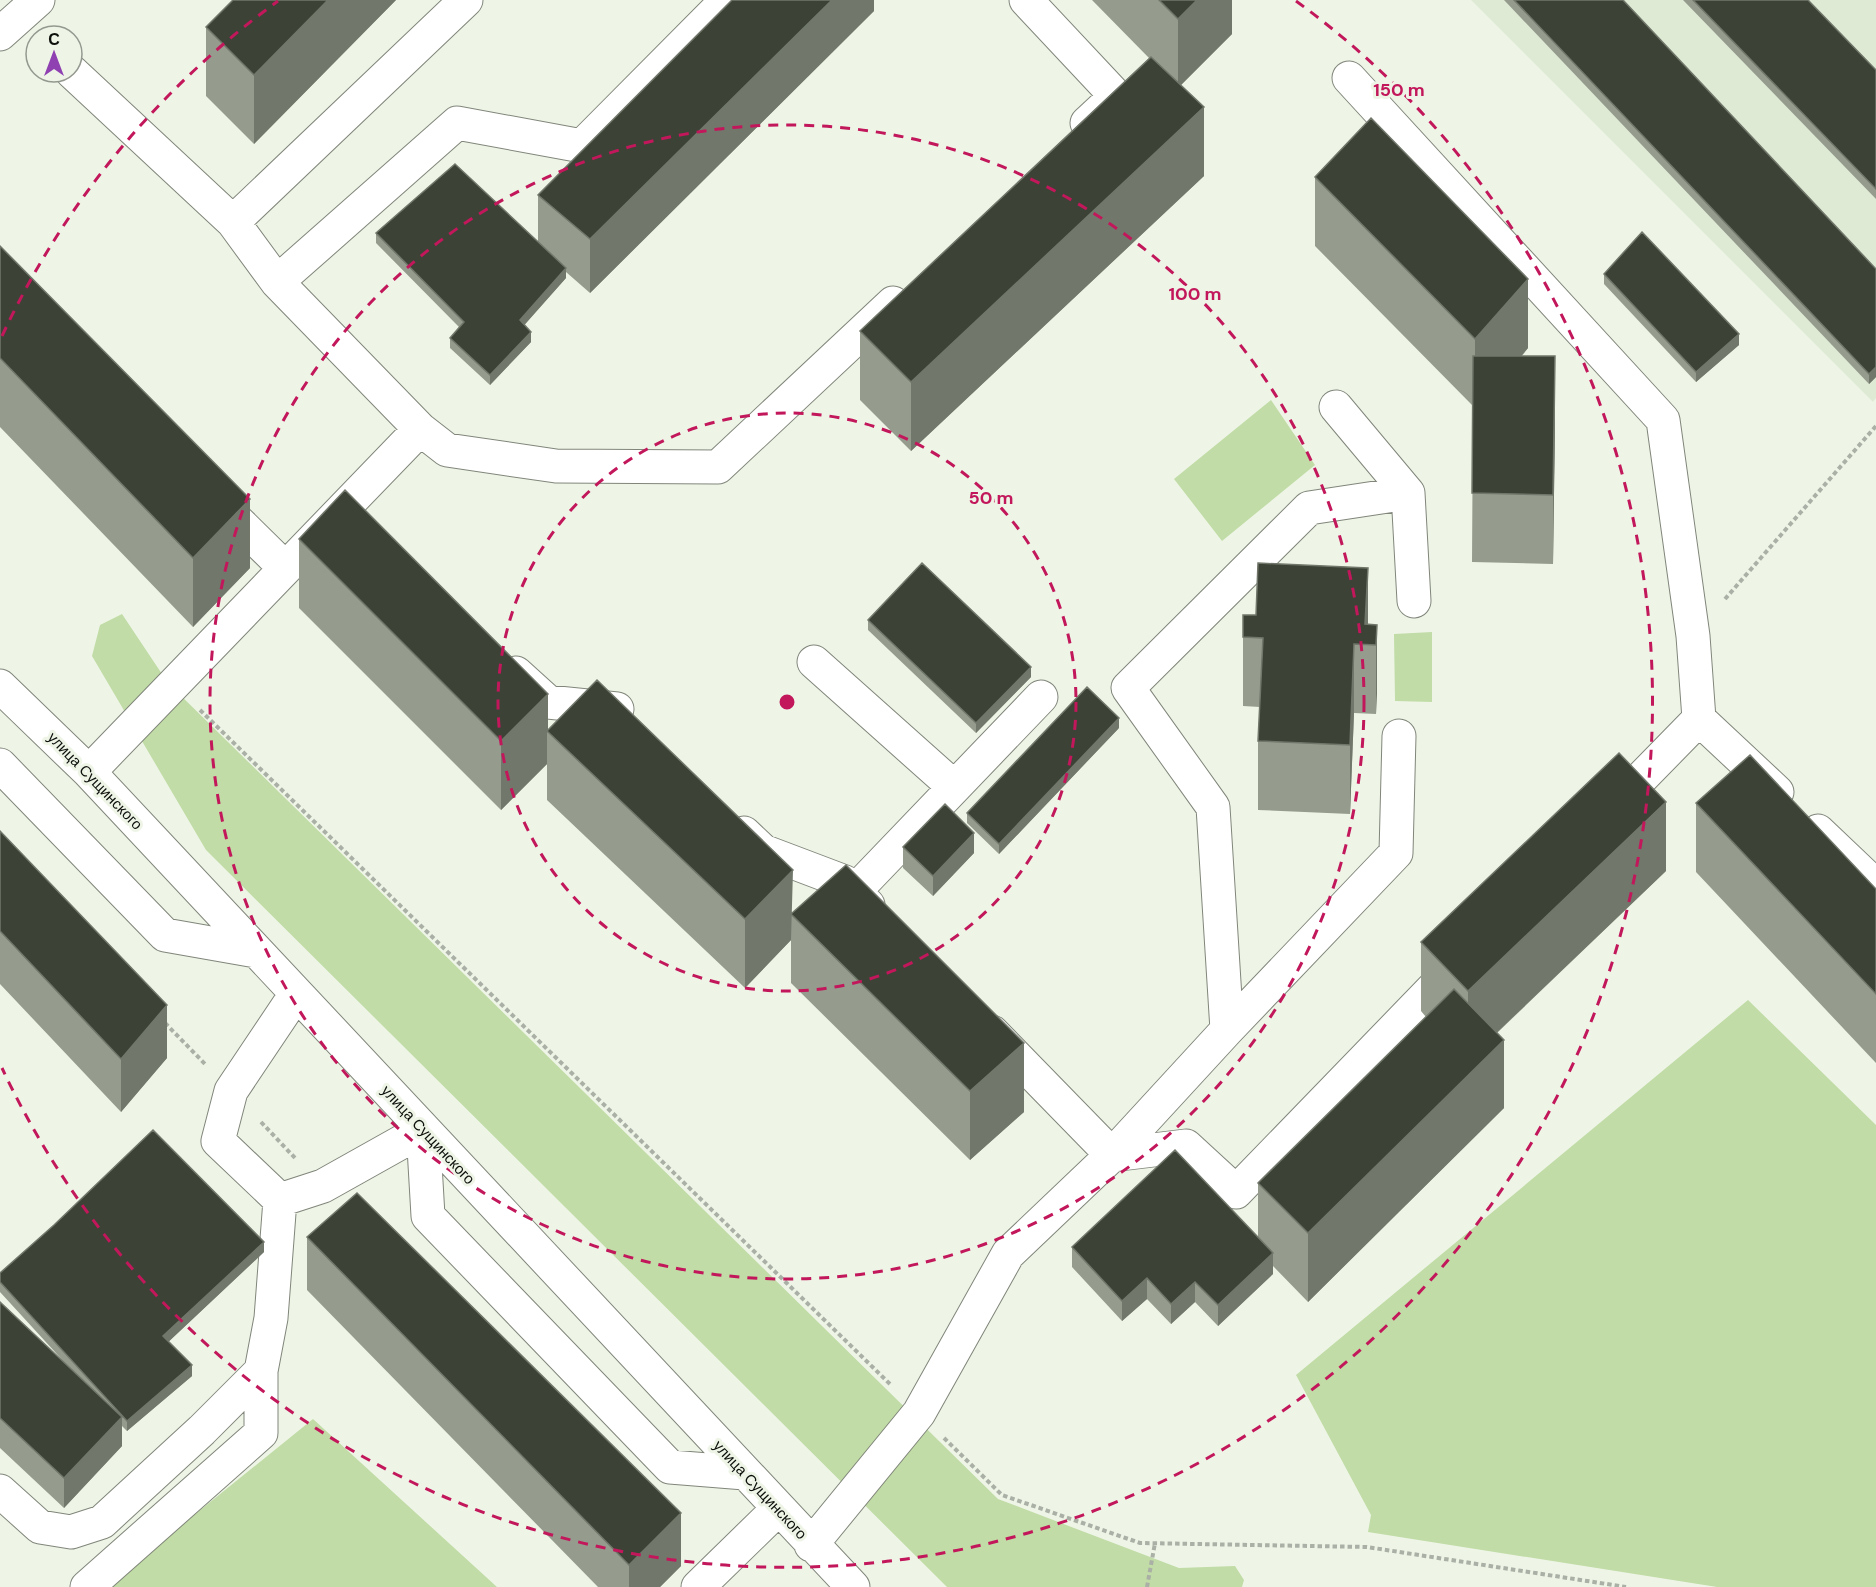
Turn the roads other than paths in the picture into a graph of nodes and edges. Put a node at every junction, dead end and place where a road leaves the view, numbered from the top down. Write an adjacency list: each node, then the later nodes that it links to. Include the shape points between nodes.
1 (466, 0): 7 (street)
2 (727, 0): 9 (street, via 582,146 457,123)
3 (1026, 0): 6 (street, via 1116,96)
4 (1349, 78): 22 (street, via 1663,420 1693,636)
5 (84, 83): 7 (street)
6 (1064, 144)
7 (233, 222): 9 (street)
8 (917, 281): 11 (street, via 718,467 556,466 447,450)
9 (277, 282): 11 (street)
10 (1336, 407): 13 (street)
11 (420, 429): 14 (street)
12 (195, 478): 16 (street)
13 (1408, 493): 17 (street); 37 (street, via 1309,508 1128,688 1213,807)
14 (339, 512): 15 (street); 16 (street)
15 (365, 536)
16 (285, 568): 26 (street)
17 (1414, 601)
18 (496, 655): 23 (street, via 548,702 616,708)
19 (814, 662): 27 (street)
20 (0, 686): 26 (street, улица Сущинского)
21 (1041, 697): 27 (street)
22 (1700, 718): 29 (street); 30 (street)
23 (640, 732)
24 (1399, 736): 37 (street, via 1396,853)
25 (0, 765): 33 (street, via 165,935)
26 (89, 772): 33 (street, улица Сущинского)
27 (954, 787): 31 (street)
28 (722, 812): 31 (street, via 763,852 845,882)
29 (1585, 835)
30 (1876, 886)
31 (855, 891): 32 (street)
32 (888, 925)
33 (256, 951): 35 (street, улица Сущинского)
34 (1471, 951): 39 (street, via 1236,1192 1186,1146)
35 (296, 994): 38 (street, улица Сущинского); 40 (street, via 231,1091 218,1141)
36 (971, 1010): 39 (street)
37 (1227, 1030): 39 (street)
38 (423, 1130): 40 (street, via 323,1186); 42 (street, улица Сущинского); 42 (street, via 428,1216 670,1467)
39 (1112, 1155): 45 (street, via 1008,1254 919,1413)
40 (280, 1200): 41 (street, via 271,1318)
41 (261, 1371): 43 (street, via 102,1522 71,1533 40,1527); 46 (street, via 261,1433)
42 (745, 1473): 44 (street, улица Сущинского)
43 (0, 1491)
44 (778, 1509): 45 (street, улица Сущинского); 47 (street)
45 (811, 1545): 48 (street, улица Сущинского)
46 (87, 1587)
47 (698, 1587)
48 (853, 1587)

